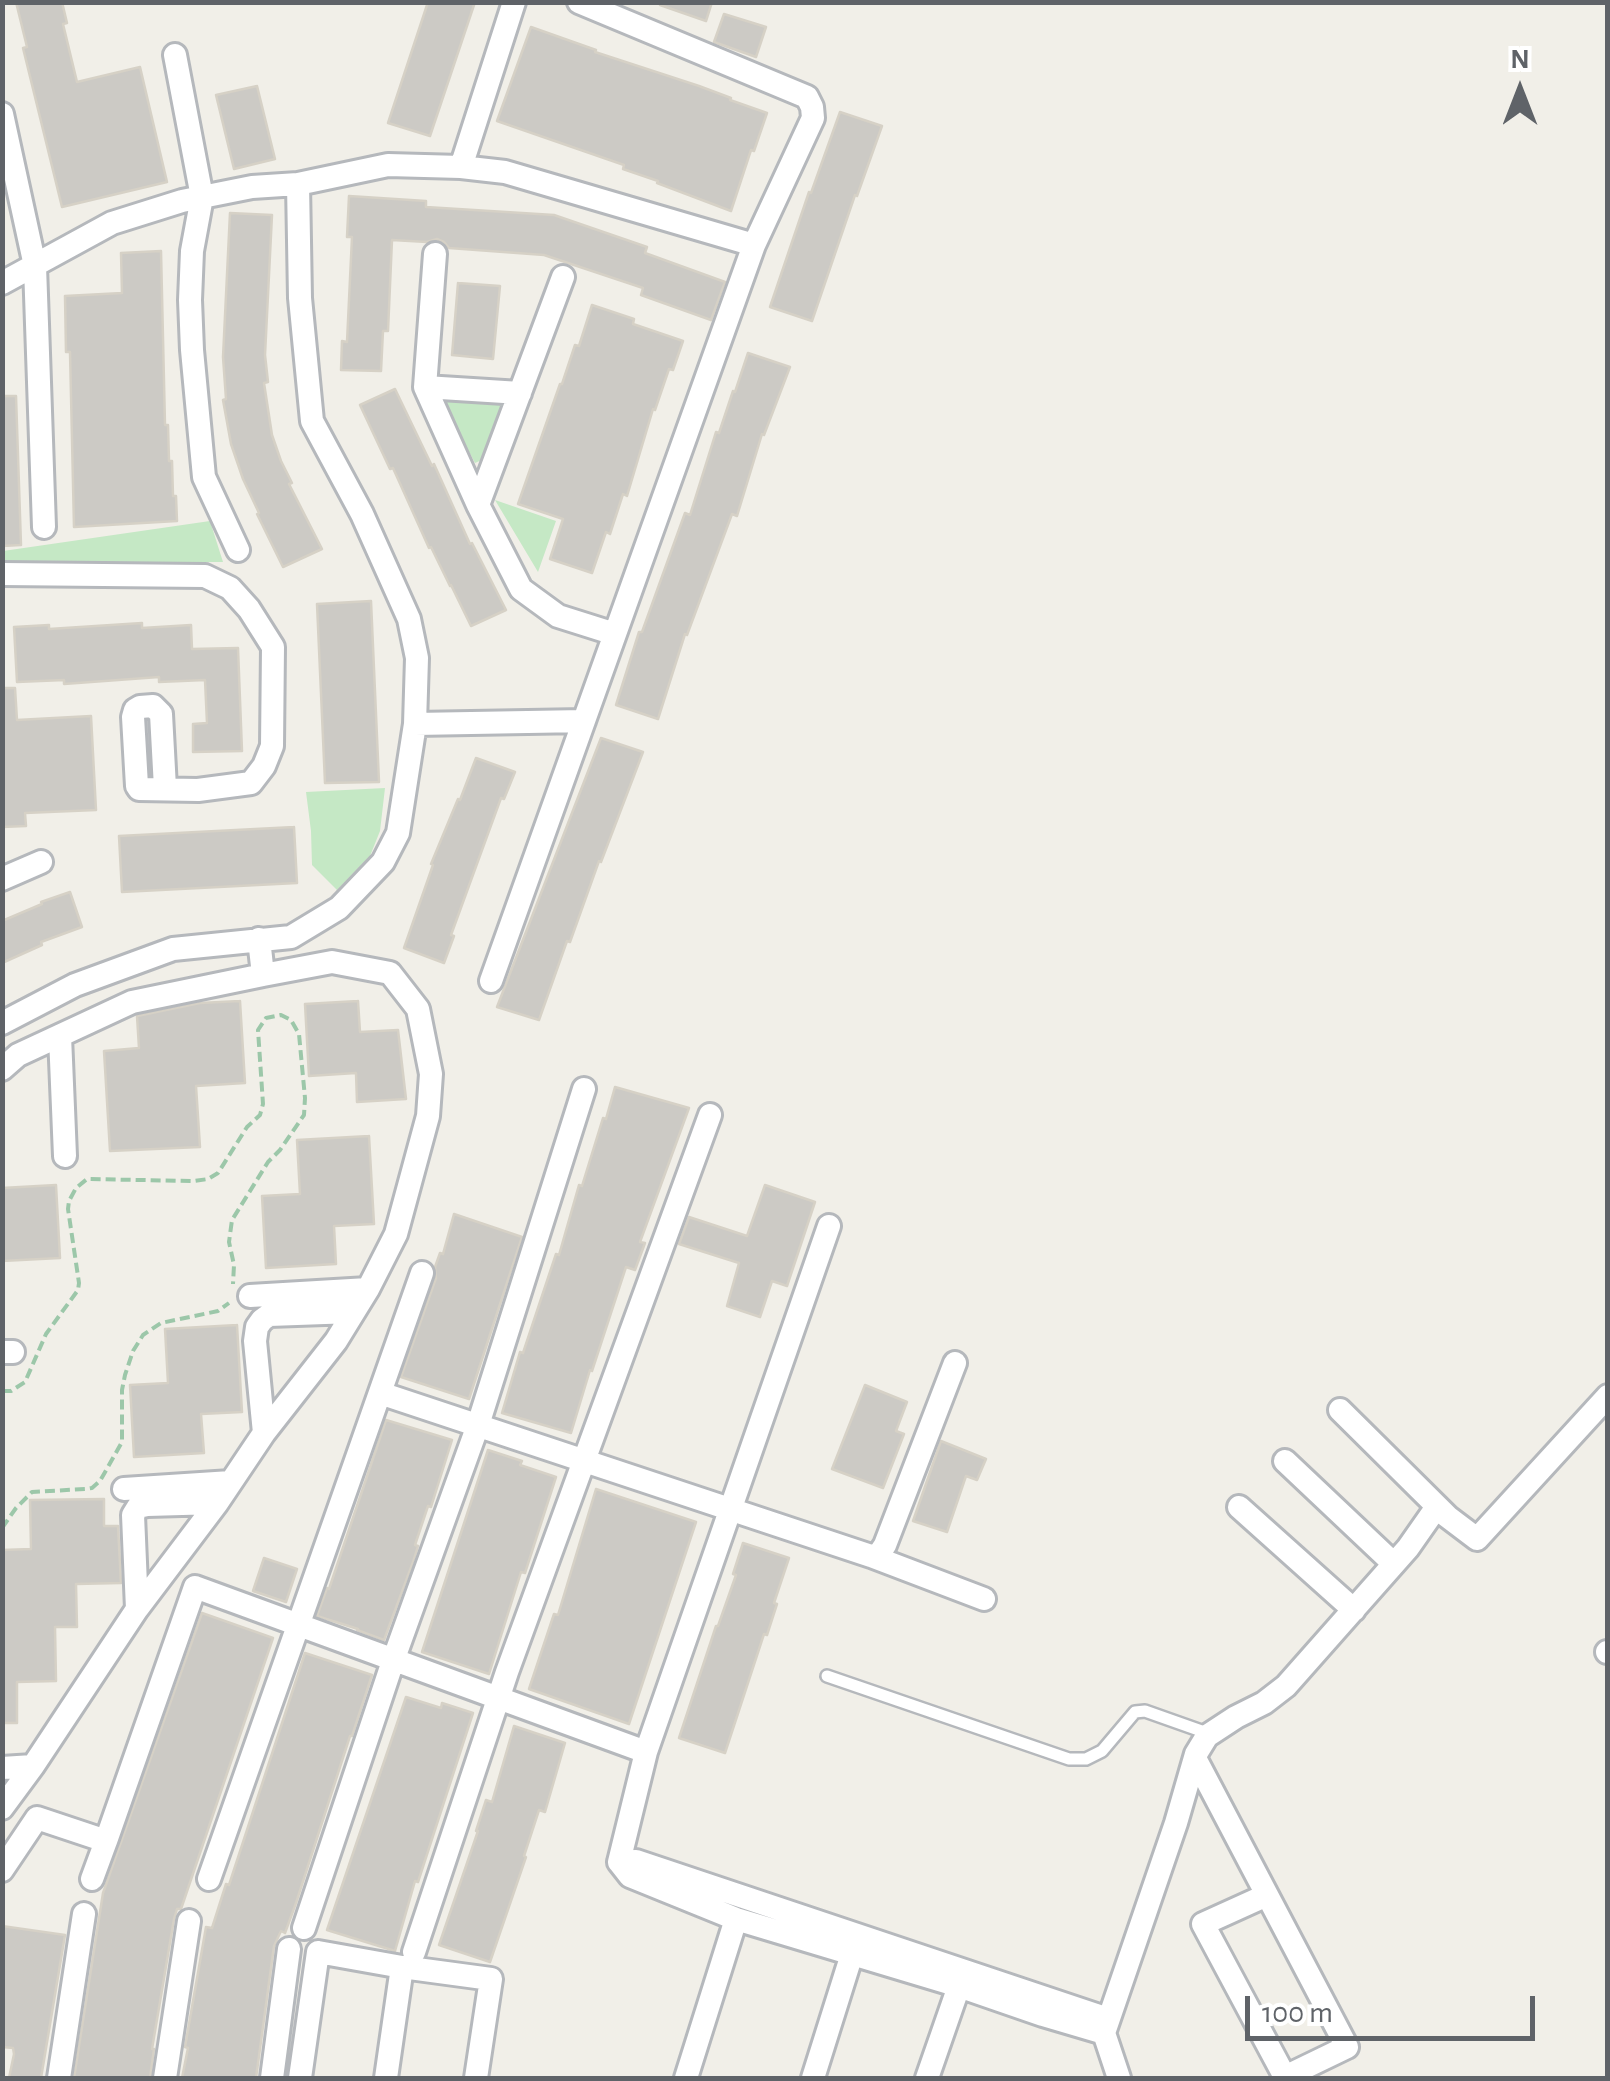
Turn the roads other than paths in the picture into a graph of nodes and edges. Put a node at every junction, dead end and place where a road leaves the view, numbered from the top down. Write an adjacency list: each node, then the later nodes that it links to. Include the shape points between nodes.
1 (514, 2): 5 (street)
2 (579, 2): 8 (street, via 807,96 813,118)
3 (175, 55): 7 (street)
4 (2, 114): 10 (street)
5 (460, 168): 6 (street, via 388,165); 8 (street, via 505,172)
6 (298, 184): 7 (street); 21 (street, via 312,421 409,619 417,658)
7 (202, 197): 10 (street, via 112,223); 17 (street, via 190,300 204,477)
8 (754, 245): 19 (street)
9 (435, 254): 13 (street)
10 (35, 266): 12 (street); 16 (street)
11 (563, 277): 14 (street)
12 (2, 283)
13 (425, 386): 14 (street); 15 (street)
14 (520, 393): 15 (street)
15 (478, 505): 19 (street, via 521,589 558,616)
16 (44, 526)
17 (238, 550)
18 (2, 574): 22 (street, via 206,576 230,588 249,609 273,647 272,746 264,766 251,783)
19 (615, 634): 20 (street)
20 (584, 721): 21 (street); 29 (street)
21 (414, 724): 25 (street, via 398,833 383,862 340,908)
22 (165, 788)
23 (41, 862): 24 (street)
24 (2, 879)
25 (291, 937): 26 (street); 27 (street)
26 (259, 939): 28 (street); 30 (street, via 173,949 76,985)
27 (294, 970): 28 (street); 38 (street, via 332,962 390,974 418,1009 430,1074 428,1116 396,1234)
28 (264, 975): 31 (street, via 132,1002)
29 (492, 981)
30 (2, 1023)
31 (60, 1036): 32 (street, via 18,1054); 35 (street)
32 (2, 1069)
33 (584, 1089): 45 (street)
34 (710, 1115): 47 (street)
35 (65, 1156)
36 (829, 1226): 53 (street)
37 (422, 1273): 42 (street)
38 (368, 1288): 39 (street); 40 (street)
39 (238, 1294)
40 (353, 1312): 46 (street); 46 (street, via 262,1320 255,1341)
41 (955, 1363): 55 (street, via 885,1545)
42 (380, 1392): 45 (street); 60 (street)
43 (1608, 1396): 54 (street, via 1477,1539)
44 (1340, 1410): 54 (street)
45 (478, 1425): 47 (street); 61 (street)
46 (264, 1433): 49 (street)
47 (584, 1460): 53 (street); 63 (street)
48 (1286, 1461): 56 (street)
49 (231, 1482): 50 (street); 51 (street)
50 (124, 1489)
51 (217, 1503): 58 (street); 58 (street, via 138,1507)
52 (1240, 1507): 59 (street)
53 (732, 1510): 55 (street); 65 (street)
54 (1448, 1518): 56 (street, via 1436,1508)
55 (871, 1556): 57 (street)
56 (1394, 1564): 59 (street)
57 (984, 1598)
58 (138, 1610): 67 (street)
59 (1354, 1610): 64 (street, via 1286,1686)
60 (298, 1626): 61 (street); 70 (street, via 195,1587); 74 (street)
61 (393, 1661): 63 (street); 79 (street)
62 (827, 1676): 64 (lane, via 1068,1759 1102,1751 1135,1712)
63 (498, 1699): 65 (street); 82 (street)
64 (1210, 1734): 66 (street)
65 (646, 1752): 71 (street)
66 (1194, 1758): 75 (street); 84 (street)
67 (33, 1766): 68 (street); 69 (street)
68 (2, 1768)
69 (2, 1808)
70 (106, 1840): 72 (street, via 38,1818); 73 (street)
71 (619, 1862): 77 (street, via 630,1876); 84 (street, via 636,1860)
72 (2, 1870)
73 (92, 1879)
74 (208, 1879)
75 (1266, 1895): 75 (street, via 1346,2047 1285,2077 1203,1924)
76 (84, 1914): 85 (street)
77 (736, 1920): 81 (street); 91 (street)
78 (189, 1922): 86 (street)
79 (304, 1928)
80 (290, 1949): 87 (street)
81 (852, 1954): 83 (street); 92 (street)
82 (408, 1960): 88 (street, via 318,1952); 89 (street); 90 (street, via 491,1979)
83 (959, 1986): 84 (street, via 1043,2016); 93 (street)
84 (1106, 2026): 94 (street)
85 (59, 2078)
86 (165, 2078)
87 (272, 2078)
88 (300, 2078)
89 (386, 2078)
90 (476, 2078)
91 (686, 2078)
92 (813, 2078)
93 (927, 2078)
94 (1119, 2078)

